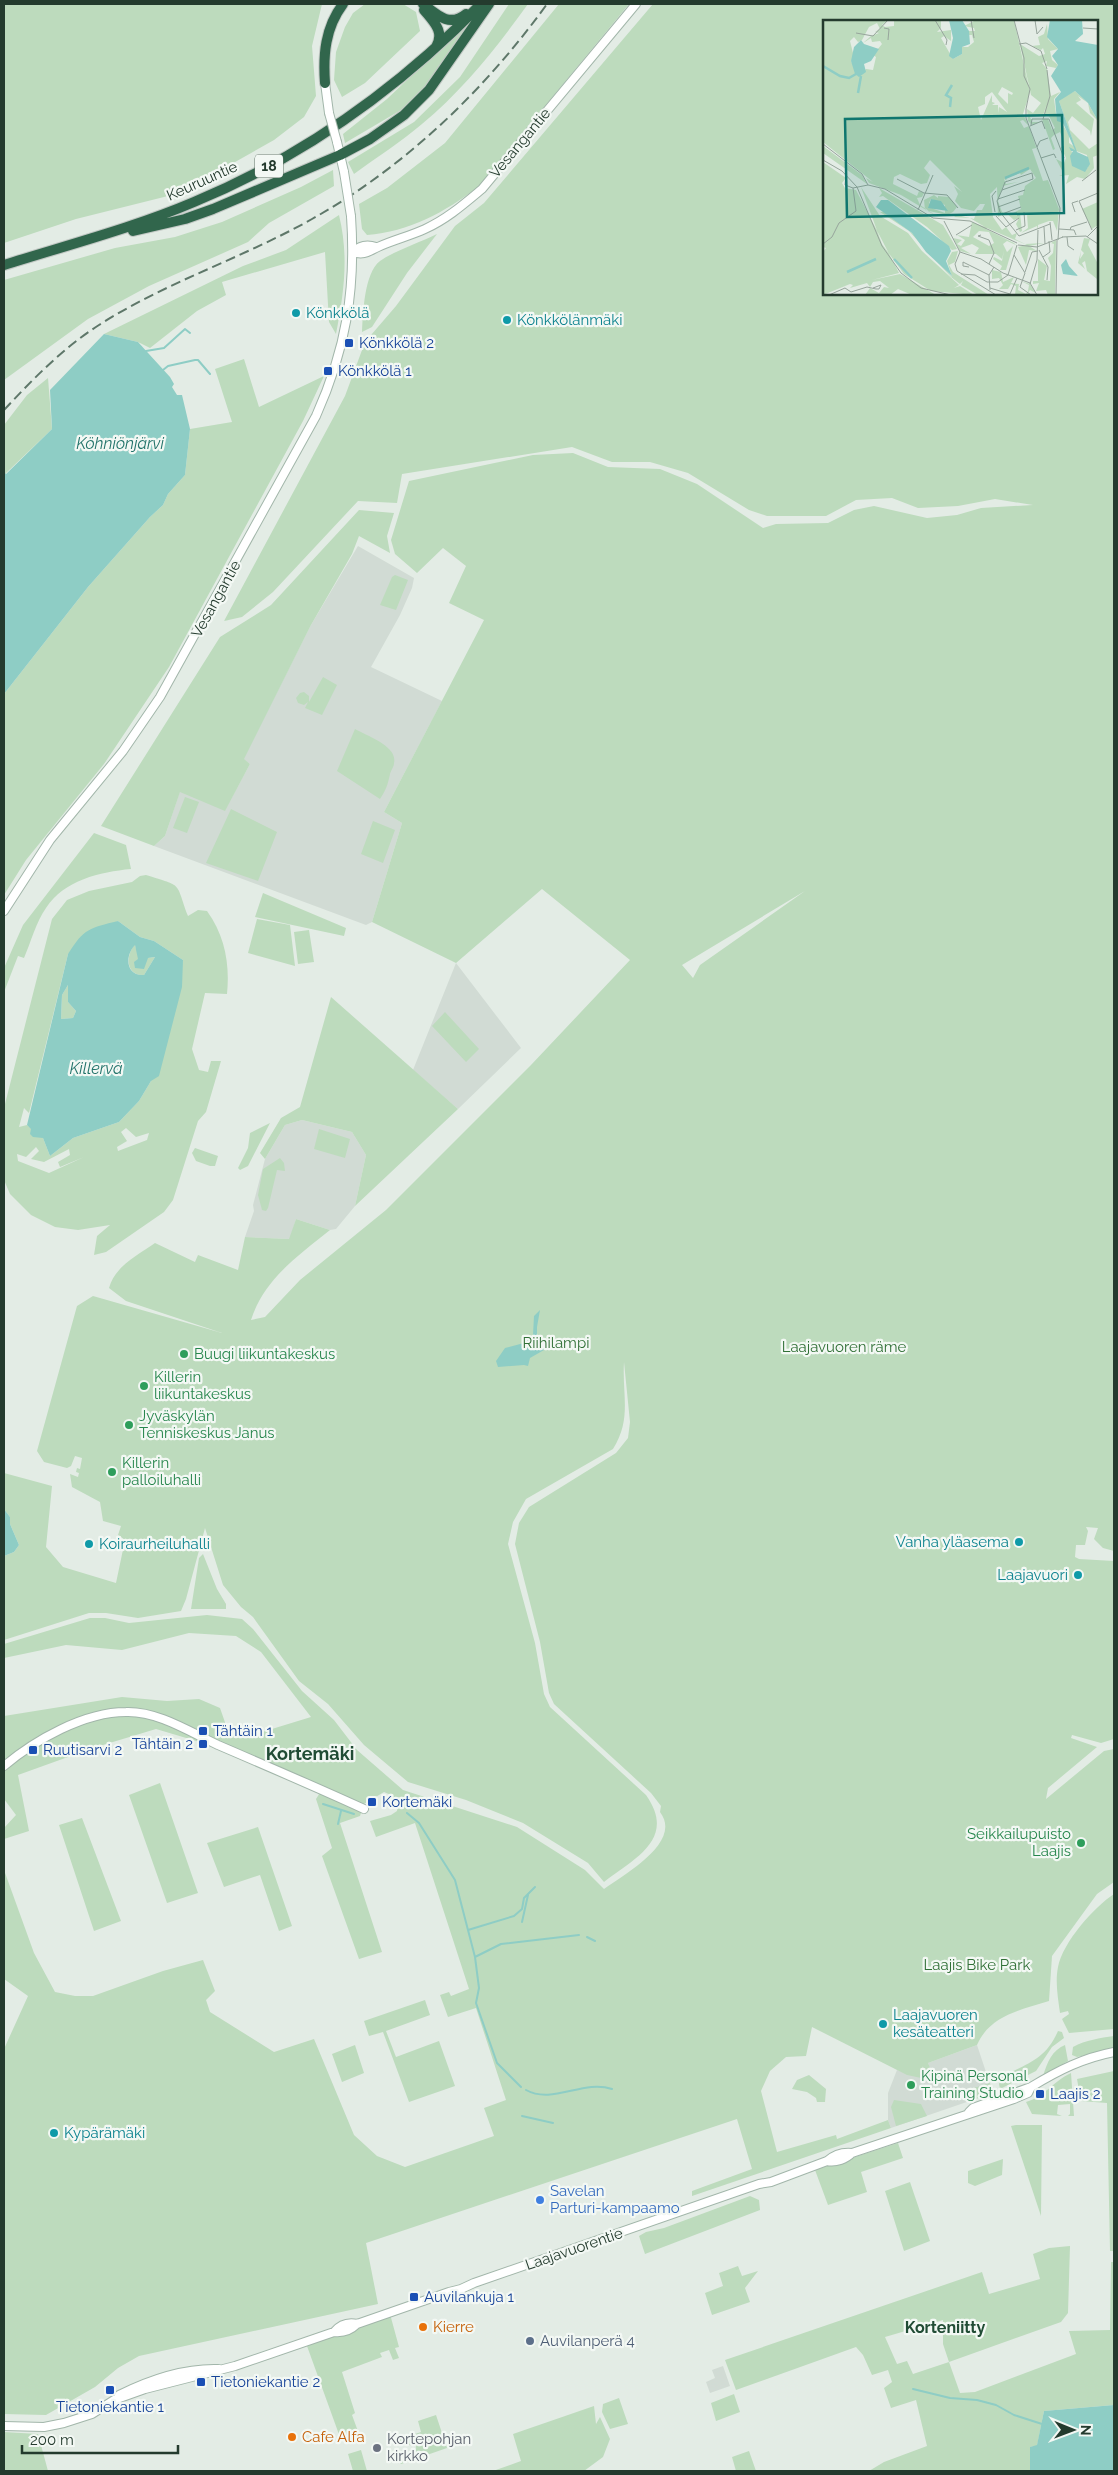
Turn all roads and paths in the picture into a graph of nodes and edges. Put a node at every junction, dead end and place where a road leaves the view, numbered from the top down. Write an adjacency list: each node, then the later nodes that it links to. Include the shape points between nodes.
1 (343, 4): 8 (highway, via 330,26 326,43)
2 (419, 4): 7 (highway, via 439,30)
3 (423, 4): 4 (highway, via 440,17 450,20 463,16)
4 (480, 4): 7 (highway, Keuruuntie / 18)
5 (489, 4): 9 (highway, via 429,90 404,115)
6 (636, 4): 11 (street, Vesangantie, via 482,189 442,220 360,255)
7 (433, 51): 10 (highway, Keuruuntie / 18, via 342,122 264,169 193,203)
8 (325, 83): 9 (street, Vesangantie, bridge)
9 (340, 155): 10 (highway, via 200,215); 11 (street, Vesangantie, bridge)
10 (76, 243): 12 (highway, Keuruuntie / 18)
11 (353, 252): 13 (street, Vesangantie, via 349,315 339,357 305,438 160,697 123,752 50,840)
12 (4, 265)
13 (4, 911)
14 (4, 1766): 15 (street, via 29,1746 61,1730 106,1714 136,1712 173,1724)
15 (364, 1810)
16 (1114, 2052): 17 (street, Laajavuorentie, via 1066,2066 1014,2099 852,2153 846,2152 771,2182 474,2283 353,2328 221,2369 194,2370 162,2378 118,2395 92,2414 54,2426)
17 (4, 2426)

